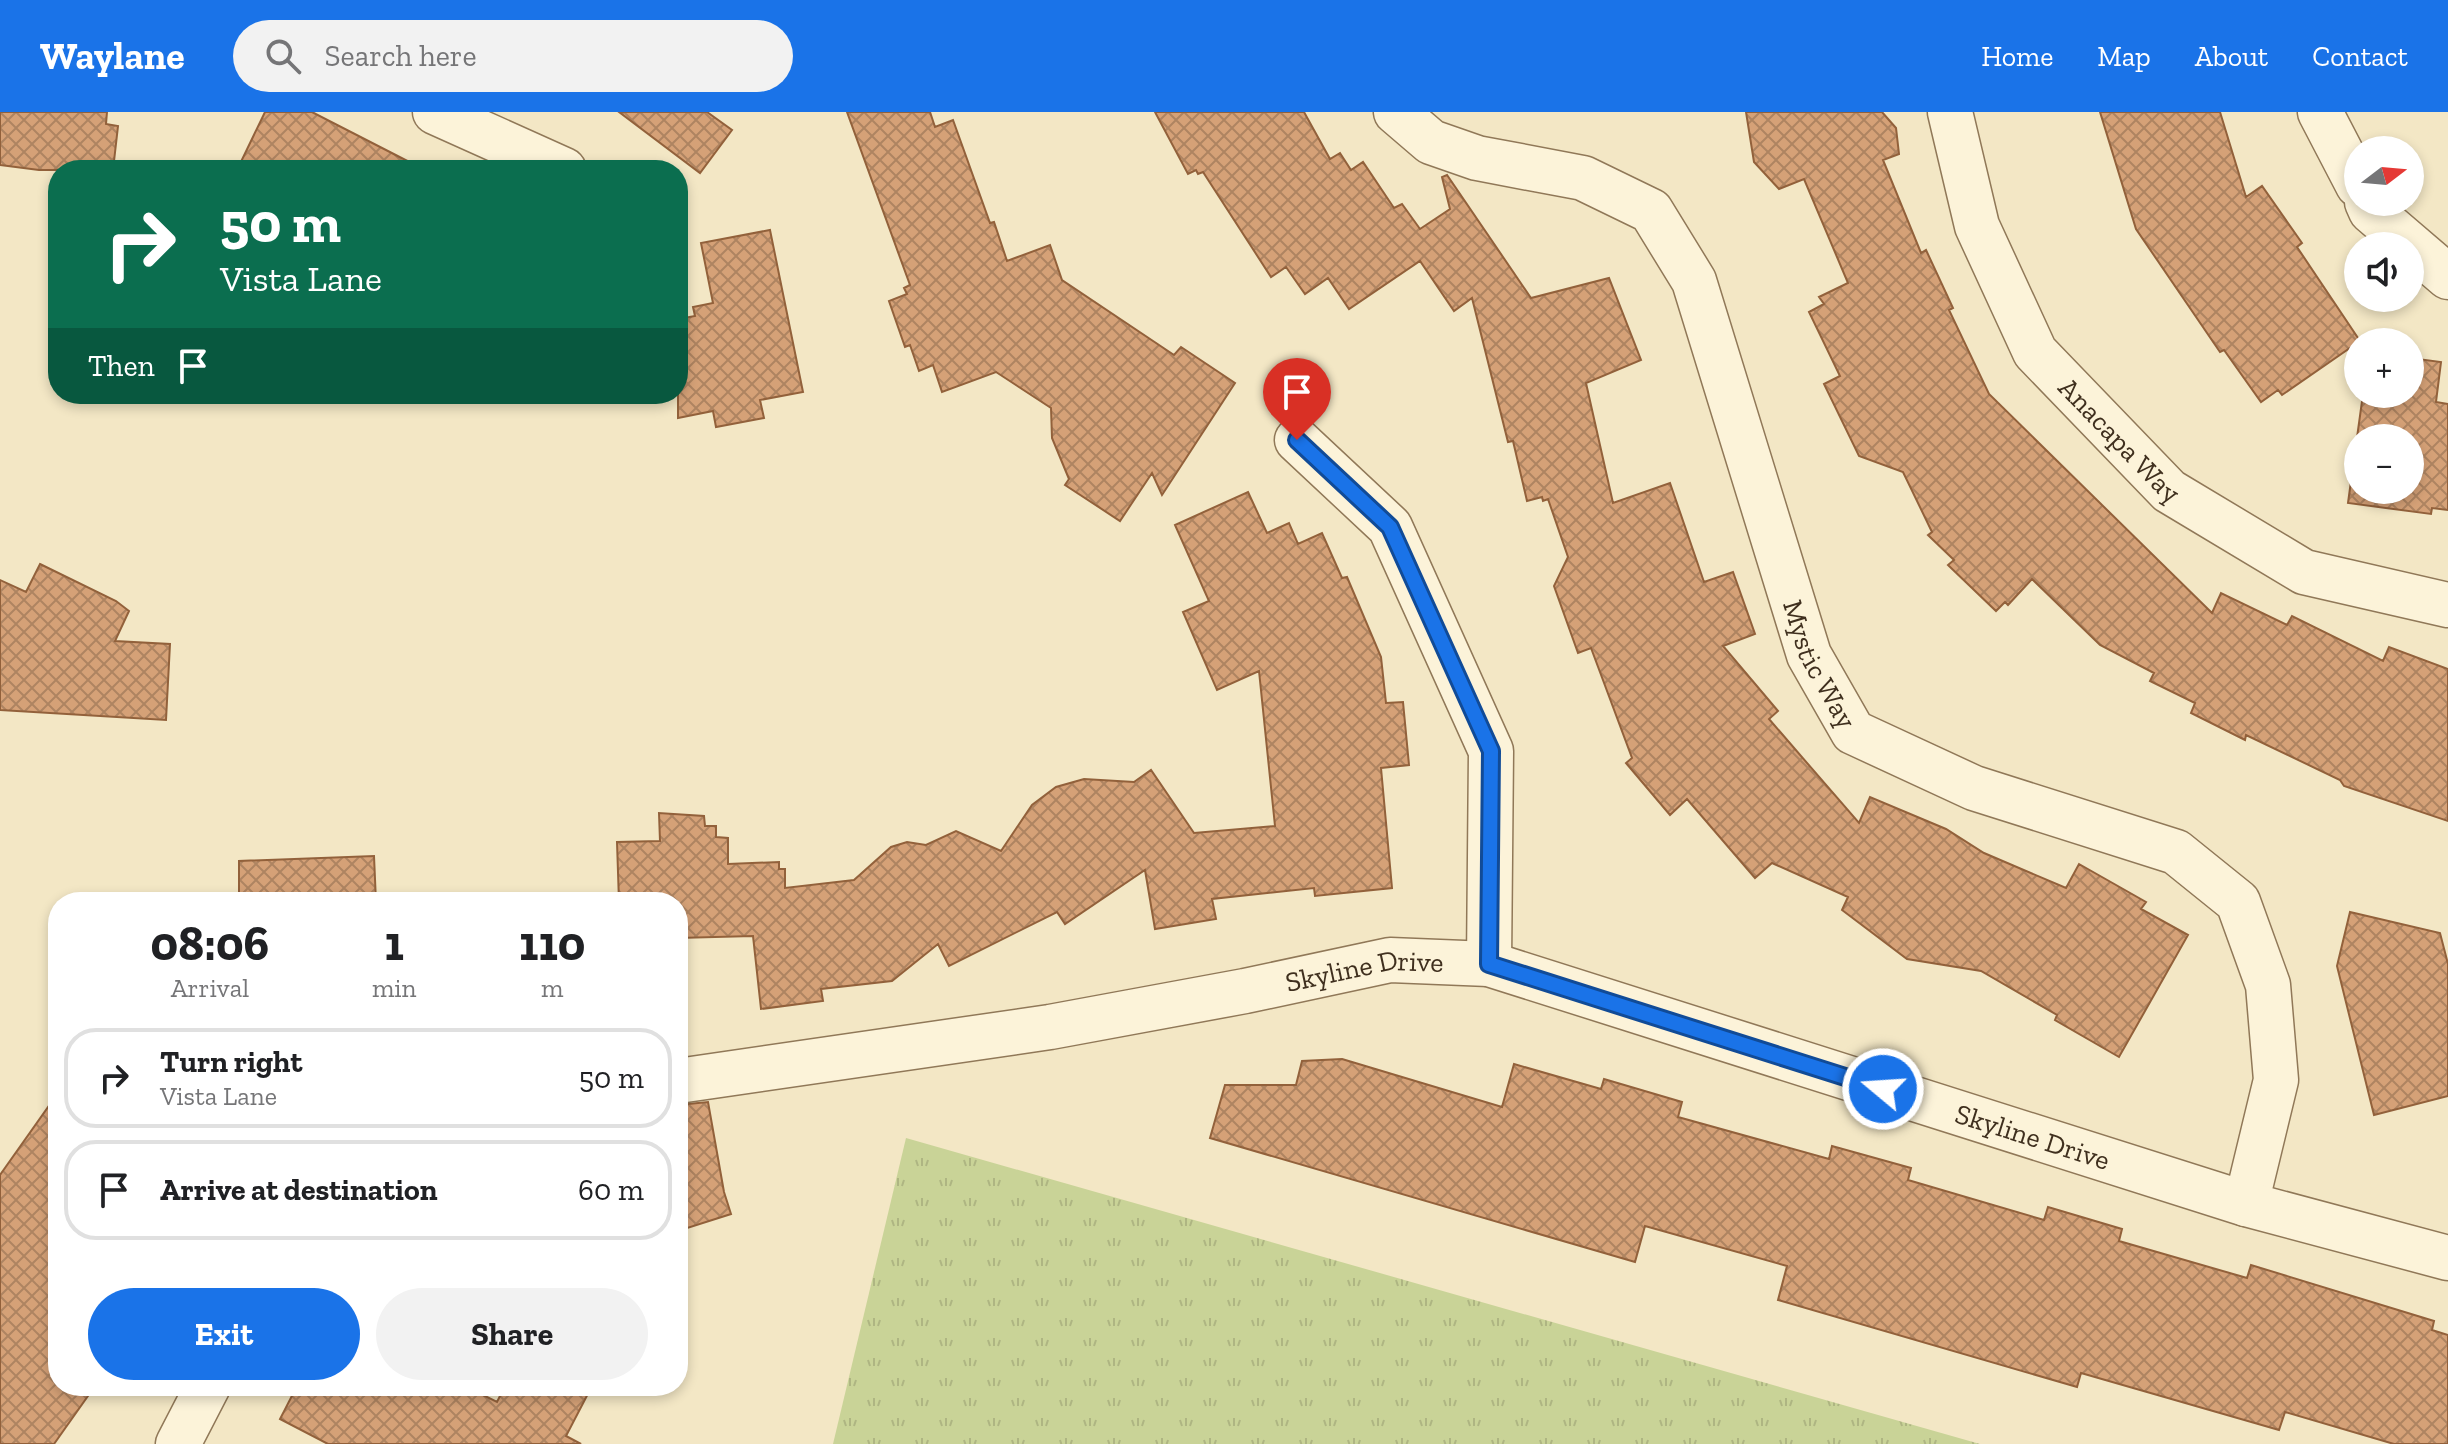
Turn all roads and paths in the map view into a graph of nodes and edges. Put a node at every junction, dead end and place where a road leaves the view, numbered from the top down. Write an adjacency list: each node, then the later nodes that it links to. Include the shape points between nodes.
1 (435, 112): 6 (street)
2 (1396, 112): 13 (street, Mystic Way, via 1431,142 1477,158 1583,178 1651,211 1694,281 1809,655 1853,732 1974,788 2176,852 2238,902 2268,985 2276,1080)
3 (1950, 112): 10 (street, Anacapa Way, via 1977,226 2035,352 2169,491 2304,572)
4 (2320, 112): 5 (street)
5 (2344, 158)
6 (542, 160)
7 (2377, 216): 8 (street)
8 (2448, 277)
9 (1297, 440): 11 (street, via 1390,527 1491,751)
10 (2448, 605)
11 (1489, 964): 12 (street, Skyline Drive, via 1390,960 1050,1027); 13 (street, Skyline Drive)
12 (688, 1080)
13 (2246, 1204): 14 (street, Skyline Drive)
14 (2448, 1258)
15 (203, 1396): 16 (street)
16 (178, 1444)

